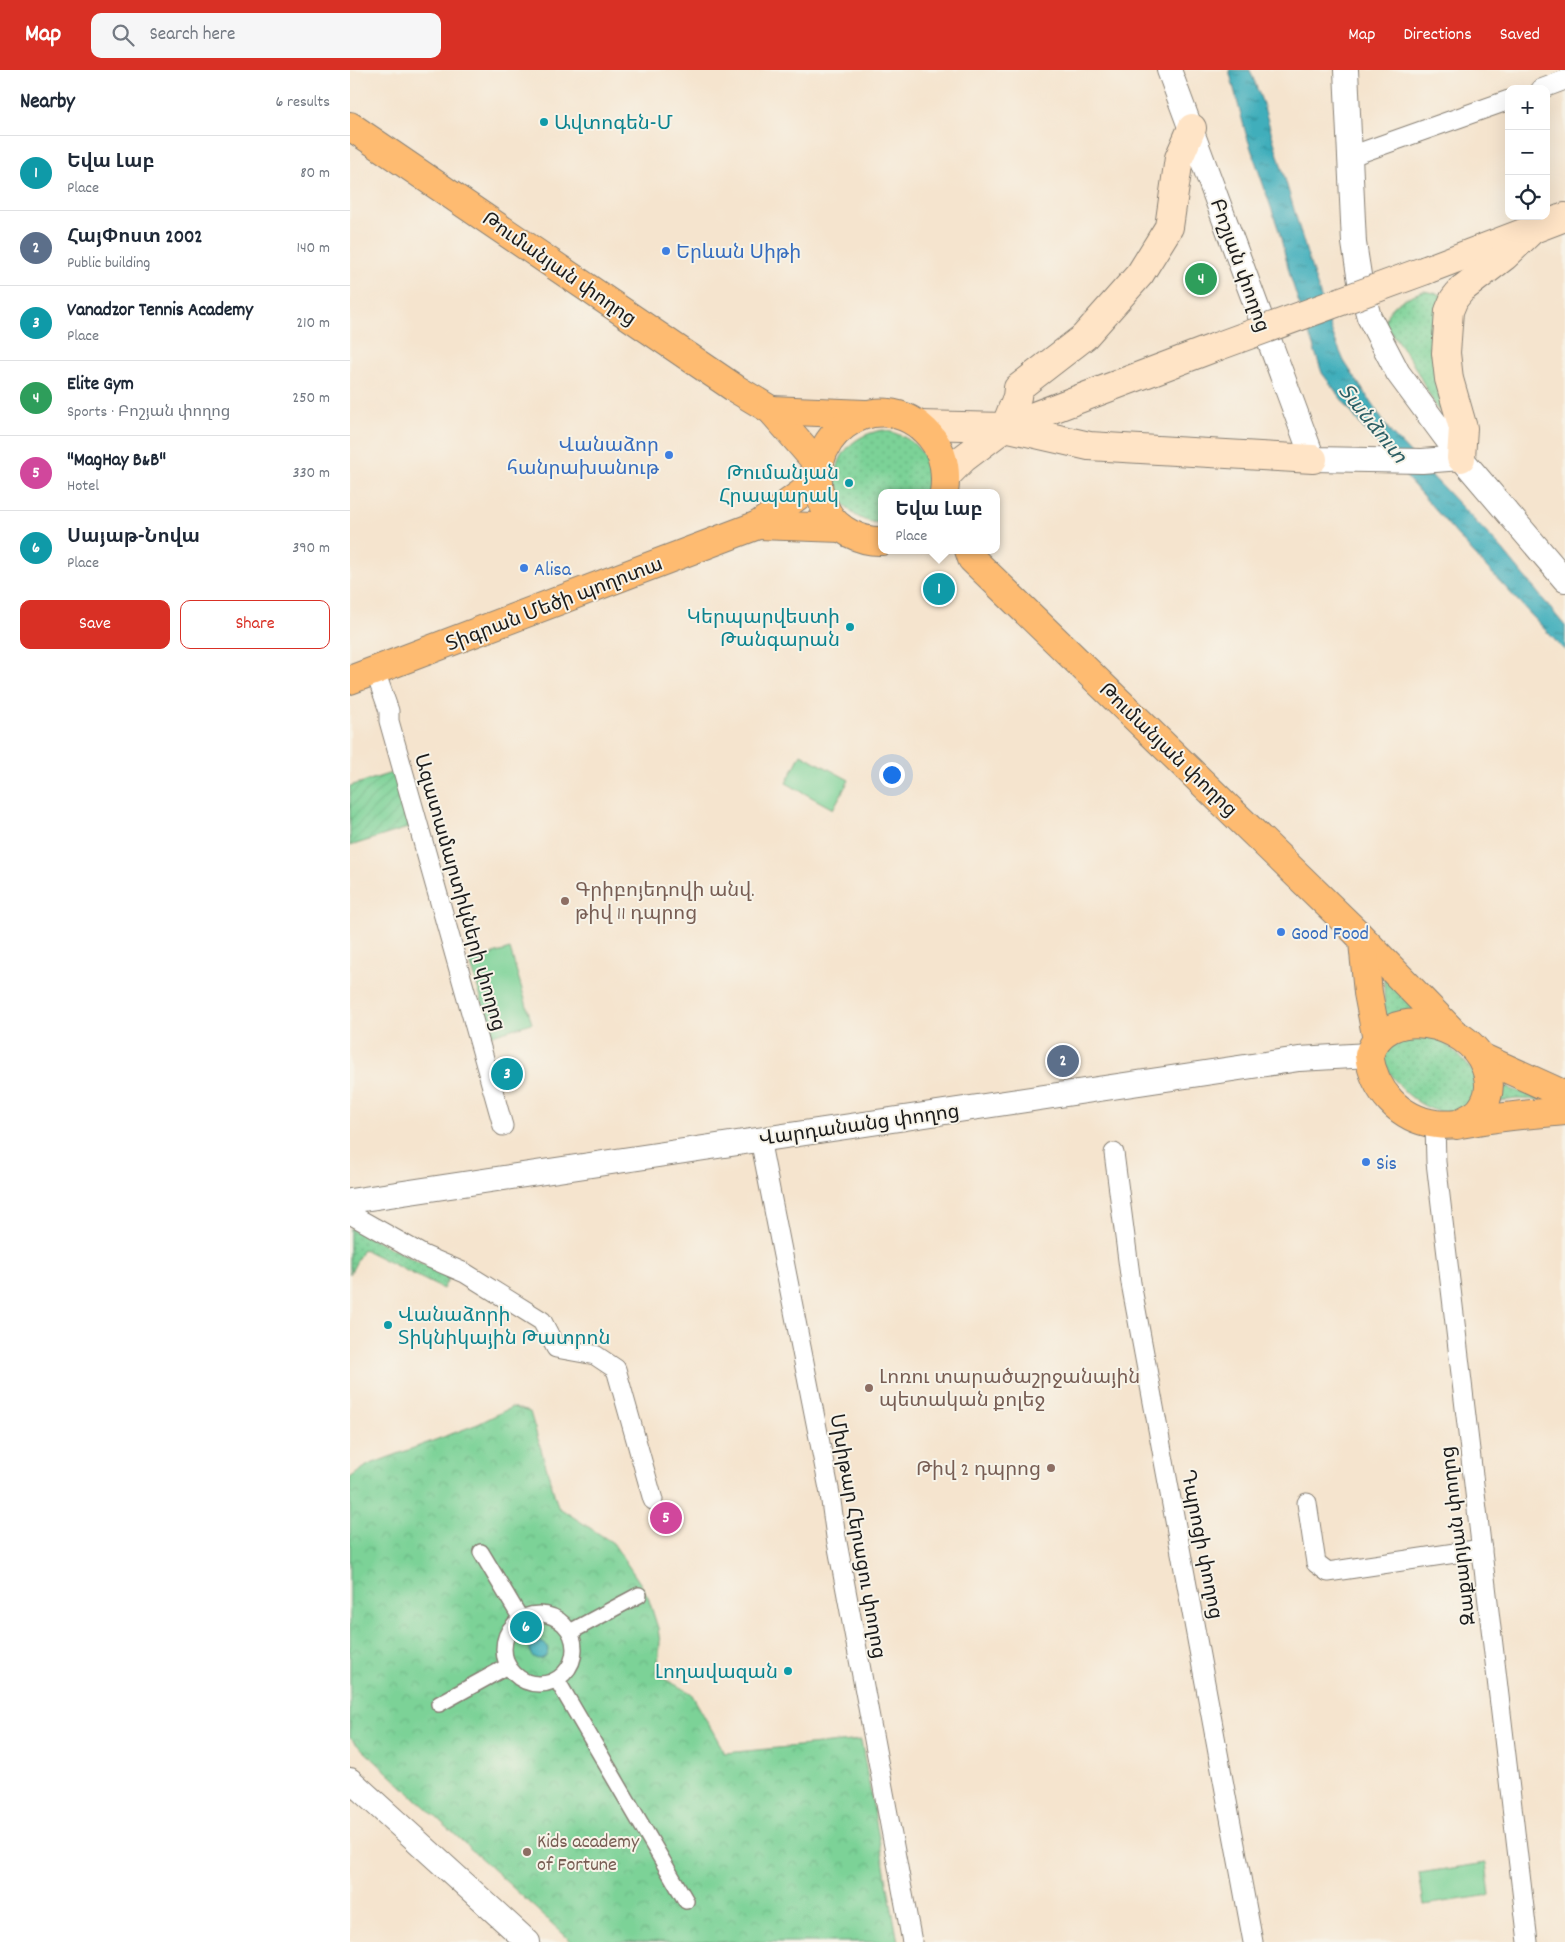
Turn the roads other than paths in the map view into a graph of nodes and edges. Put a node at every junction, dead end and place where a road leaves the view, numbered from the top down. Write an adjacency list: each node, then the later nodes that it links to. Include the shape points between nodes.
1 (1169, 70): 7 (street, Բոշյան փողոց)
2 (1346, 70): 8 (street)
3 (1565, 80): 4 (street)
4 (1550, 86)
5 (1505, 101): 8 (street)
6 (350, 126): 11 (main road, Թումանյան փողոց)
7 (1192, 128): 14 (main road, via 1180,158 1169,227 1140,274 1084,337 1018,388); 16 (street, Բոշյան փողոց)
8 (1351, 156): 15 (street, via 1354,243 1369,317 1398,374)
9 (1565, 217): 10 (main road)
10 (1533, 229): 14 (main road, bridge); 15 (main road, via 1506,256 1462,289 1449,311 1446,354 1449,379 1463,428)
11 (771, 410): 12 (main road); 17 (main road)
12 (869, 414): 13 (main road, via 888,413); 17 (main road, via 851,420 836,431 824,446)
13 (919, 425): 14 (main road); 18 (main road, via 936,442 944,460)
14 (1005, 427): 16 (main road, via 1088,446); 18 (main road, via 964,458)
15 (1461, 458): 16 (street, via 1422,461); 23 (street)
16 (1313, 459)
17 (817, 473): 19 (main road, Տիգրան Մեծի պողոտա); 20 (main road, via 821,500 829,516)
18 (944, 488)
19 (758, 525): 20 (main road, Տիգրան Մեծի պողոտա); 24 (main road, Տիգրան Մեծի պողոտա)
20 (841, 528): 21 (main road, via 858,537)
21 (878, 540)
22 (965, 554): 26 (main road, Թումանյան փողոց, via 1330,906)
23 (1565, 580)
24 (375, 671): 25 (main road, Տիգրան Մեծի պողոտա); 33 (street, Ազատամարտիկների փողոց, via 389,711)
25 (350, 680)
26 (1363, 942): 27 (main road, Թումանյան փողոց); 28 (main road)
27 (1451, 1030): 28 (main road, via 1431,1024 1406,1025 1387,1032); 29 (main road, via 1467,1040)
28 (1373, 1048): 32 (main road, via 1376,1082 1390,1102 1399,1110); 34 (street, Վարդանանց փողոց)
29 (1481, 1057): 30 (main road); 32 (main road, via 1489,1075 1487,1099 1479,1111)
30 (1565, 1095)
31 (1565, 1111): 32 (main road)
32 (1446, 1124): 40 (street, Զաքարյան փողոց, via 1436,1162)
33 (503, 1126)
34 (760, 1139): 36 (street, Վարդանանց փողոց); 51 (street, Մխիթար Հերացու փողոց)
35 (1114, 1154): 52 (street, Դպրոցի փողոց, via 1131,1283)
36 (350, 1201)
37 (350, 1214): 38 (street, via 423,1255 465,1274 542,1321 556,1348 595,1355 616,1369)
38 (653, 1500)
39 (1308, 1503): 40 (street, via 1316,1562 1328,1572)
40 (1482, 1549): 53 (street, Զաքարյան փողոց)
41 (481, 1552): 43 (street)
42 (639, 1595): 44 (street)
43 (521, 1619): 44 (street, via 532,1615 553,1617); 45 (street, via 505,1640)
44 (570, 1632): 46 (street, via 573,1658 570,1667)
45 (508, 1666): 46 (street, via 517,1677 528,1683 547,1684); 47 (street)
46 (557, 1680): 49 (street)
47 (439, 1704)
48 (350, 1780): 50 (street)
49 (686, 1901)
50 (528, 1942)
51 (912, 1942)
52 (1253, 1942)
53 (1528, 1942)

